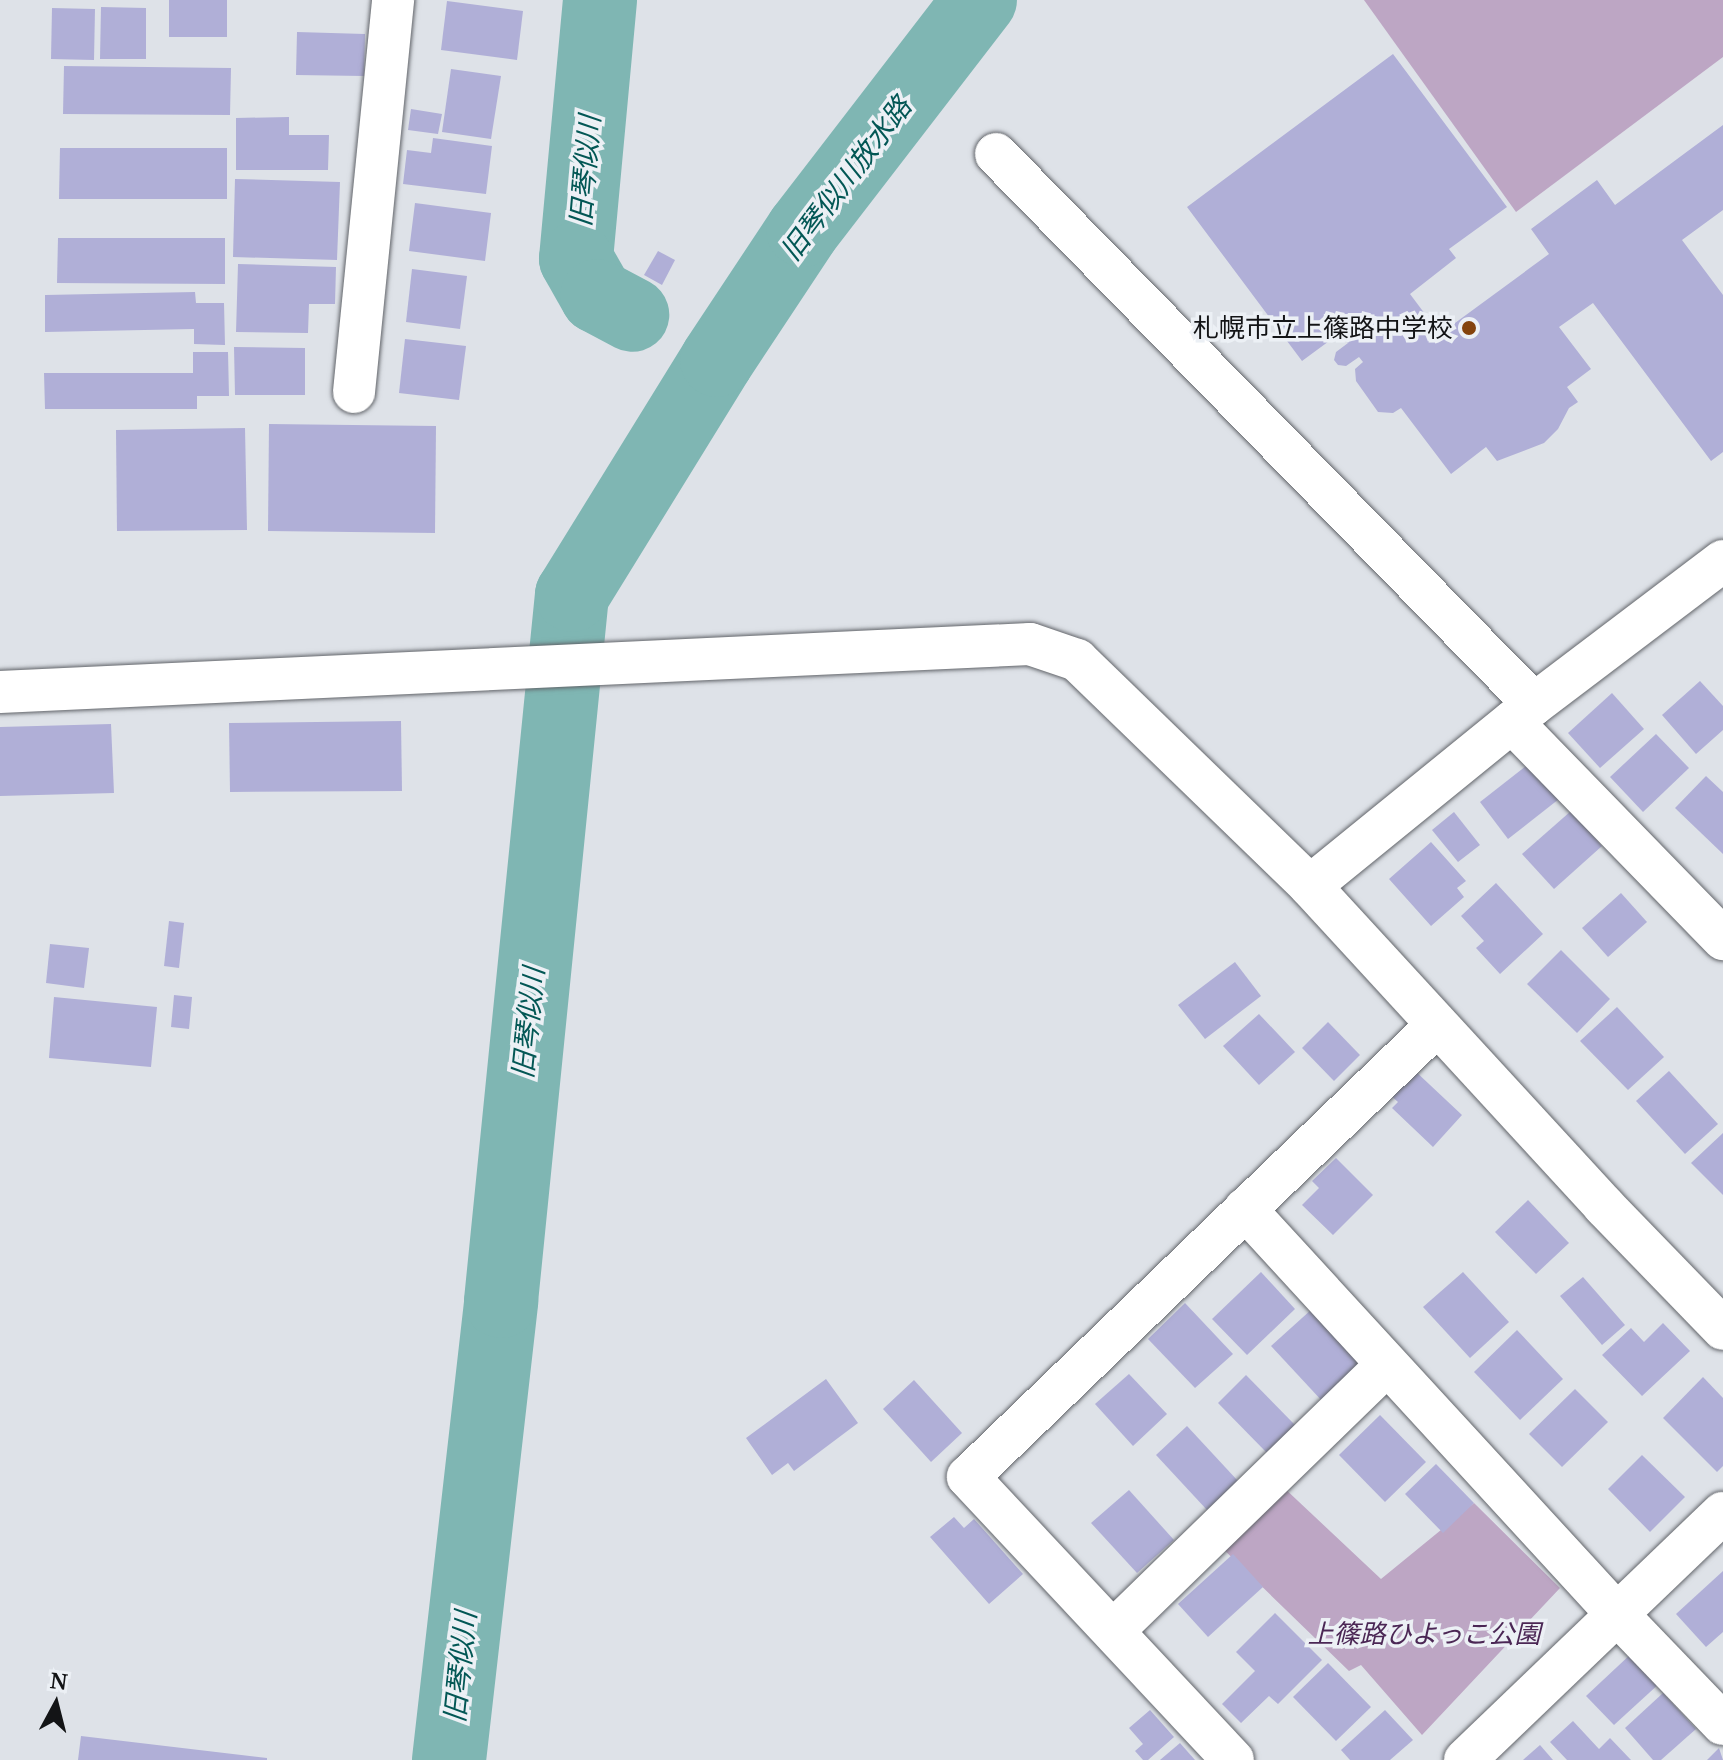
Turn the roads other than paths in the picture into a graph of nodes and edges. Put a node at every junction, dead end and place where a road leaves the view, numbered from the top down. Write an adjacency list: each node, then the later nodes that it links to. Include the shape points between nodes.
1 (393, 0): 3 (street)
2 (996, 154): 6 (street)
3 (354, 392)
4 (1723, 561): 6 (street)
5 (0, 692): 7 (street, via 1030,644 1077,660)
6 (1523, 713): 7 (street); 8 (street)
7 (1310, 886): 9 (street)
8 (1714, 912)
9 (1437, 1025): 10 (street); 11 (street)
10 (1245, 1209): 12 (street); 15 (street, via 968,1477)
11 (1723, 1329)
12 (1387, 1365): 14 (street); 15 (street)
13 (1723, 1513): 14 (street)
14 (1616, 1613): 16 (street); 18 (street)
15 (1113, 1631): 17 (street)
16 (1723, 1724)
17 (1233, 1760)
18 (1465, 1760)

